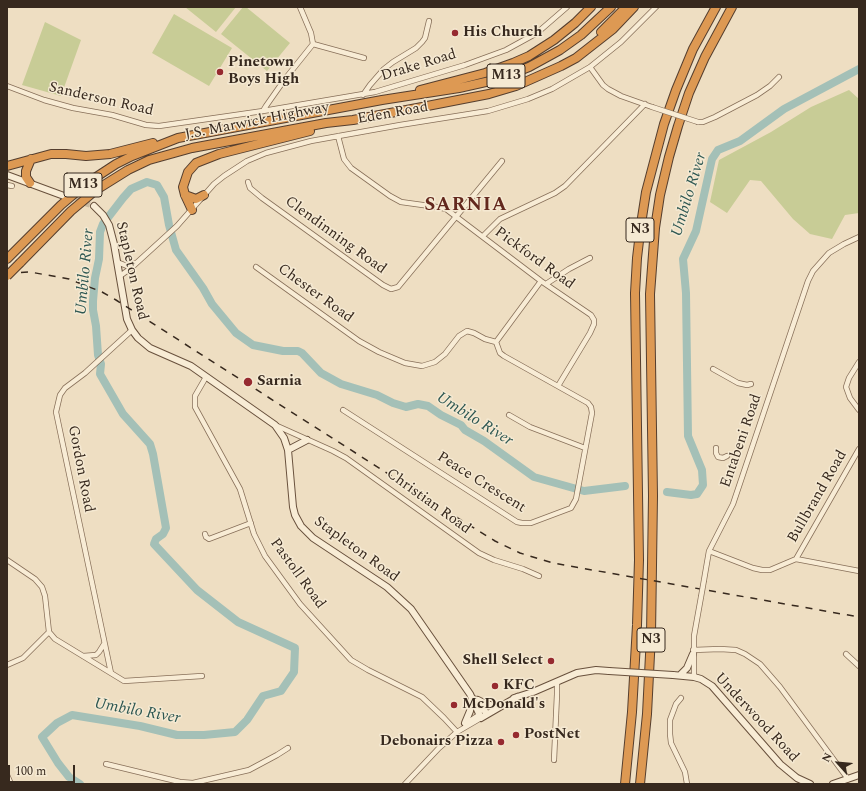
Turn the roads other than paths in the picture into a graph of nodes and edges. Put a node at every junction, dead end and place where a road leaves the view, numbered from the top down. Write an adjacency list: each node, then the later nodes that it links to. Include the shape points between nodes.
1 (300, 7): 11 (street)
2 (567, 7): 17 (street, Drake Road, via 537,33 506,50 465,65)
3 (591, 7): 18 (highway, via 542,49 513,63)
4 (611, 7): 18 (highway, M13, via 566,46 512,74 459,88)
5 (626, 7): 14 (highway, M13, via 594,38)
6 (634, 7): 14 (highway, via 588,50)
7 (656, 7): 13 (street, Eden Road, via 621,42)
8 (716, 7): 98 (highway, N3, via 694,49 664,124 646,192 637,258 635,293 639,560 632,712)
9 (732, 7): 99 (highway, N3, via 689,93 669,157 654,236 650,294 653,496 651,635)
10 (429, 21): 17 (street, via 422,42 393,62)
11 (313, 44): 12 (street); 20 (street)
12 (364, 58)
13 (590, 66): 19 (street, via 608,89); 22 (street, Eden Road, via 552,89 514,104)
14 (549, 71): 21 (highway, J.S. Marwick Highway / M13, via 490,94)
15 (779, 76): 19 (street, bridge, via 759,94 703,122)
16 (7, 86): 20 (street, Sanderson Road, via 44,100 146,125 159,126)
17 (363, 95): 20 (street, Drake Road)
18 (382, 100): 23 (highway, J.S. Marwick Highway / M13)
19 (645, 104): 36 (street, via 562,188 500,219)
20 (263, 111)
21 (353, 120): 30 (highway, via 205,158 188,172 183,187); 43 (highway, J.S. Marwick Highway / M13, bridge, via 192,148 149,160 96,190 71,211)
22 (338, 136): 31 (street, Eden Road, via 280,148 256,157 224,176); 35 (street, Pickford Road, via 344,159 351,168 390,196 401,202 443,208)
23 (178, 138): 24 (highway, via 110,154 51,154); 39 (highway, J.S. Marwick Highway / M13, via 132,156 86,182)
24 (31, 159): 26 (highway); 29 (highway, via 26,171)
25 (502, 161): 35 (street, Clendinning Road)
26 (7, 166)
27 (7, 175): 29 (main road)
28 (248, 182): 35 (street, Clendinning Road, via 250,188 262,198 391,289 398,287)
29 (30, 183): 32 (main road)
30 (185, 195): 31 (highway, via 196,199); 34 (highway)
31 (204, 195): 34 (street, Eden Road)
32 (64, 196)
33 (94, 206): 40 (main road, Stapleton Road, via 104,215 109,225)
34 (192, 210): 41 (street, Eden Road)
35 (456, 216): 36 (street, Pickford Road)
36 (483, 236): 45 (street, Pickford Road)
37 (859, 238): 65 (street, Entabeni Road, via 829,253 816,266 808,281 734,504)
38 (590, 258): 45 (street)
39 (7, 259)
40 (117, 262): 41 (street, via 127,266); 44 (main road, Stapleton Road)
41 (138, 262): 44 (street, Eden Road)
42 (256, 267): 47 (street, Chester Road, via 359,341 405,363 422,366 439,360 464,332 470,331)
43 (7, 276)
44 (120, 276): 46 (main road, Stapleton Road, via 124,308)
45 (544, 282): 47 (street); 52 (street, Pickford Road, via 588,312 594,320)
46 (132, 330): 50 (main road, Stapleton Road, via 150,348 191,366); 71 (street, Gordon Road, via 65,388 60,395 56,412)
47 (496, 342): 52 (street, via 504,356)
48 (859, 362): 54 (street, via 848,378 846,387)
49 (713, 369): 51 (street, via 738,383)
50 (206, 377): 56 (main road, Stapleton Road); 63 (street, Pastoll Road, via 195,396 195,407 236,482)
51 (751, 384)
52 (558, 386): 58 (street, Peace Crescent, via 591,407)
53 (343, 410): 58 (street, Peace Crescent, via 522,523 531,523 571,508 576,499)
54 (859, 410)
55 (509, 414): 58 (street, via 530,427)
56 (275, 425): 57 (street, Christian Road); 61 (main road, Stapleton Road)
57 (307, 440): 61 (main road); 69 (street, Christian Road, via 355,464 479,552)
58 (586, 448)
59 (716, 448): 62 (street, via 718,457)
60 (859, 449): 66 (street, Bullbrand Road)
61 (288, 450): 82 (main road, Stapleton Road, via 293,506 298,522 315,540 387,587 411,609)
62 (727, 456)
63 (251, 523): 64 (street, via 209,539); 88 (street, Pastoll Road, via 265,556 294,595 351,660 422,697)
64 (206, 534)
65 (709, 551): 66 (street, Bullbrand Road, via 762,570 777,568); 72 (street, Entabeni Road, bridge, via 695,629)
66 (796, 559): 68 (street)
67 (7, 560): 70 (street, via 35,579 42,587)
68 (859, 571)
69 (540, 576)
70 (49, 632): 74 (street, via 55,639); 75 (street, via 23,658)
71 (104, 644): 74 (street, via 96,655); 77 (street, Gordon Road)
72 (694, 652): 78 (main road, via 687,668); 80 (street, Entabeni Road); 94 (street, via 736,650 760,664)
73 (846, 654): 76 (street)
74 (82, 656): 77 (street)
75 (7, 665)
76 (859, 666)
77 (111, 673): 79 (street, via 128,682)
78 (677, 675): 80 (main road, Underwood Road); 81 (main road, Underwood Road, bridge, via 585,671)
79 (202, 676)
80 (694, 677): 101 (main road, Underwood Road, via 712,686 785,769 796,778)
81 (557, 682): 83 (main road, Underwood Road); 90 (street)
82 (472, 697): 85 (main road); 86 (main road, Stapleton Road); 87 (main road)
83 (518, 697): 85 (main road, Underwood Road); 86 (main road, Underwood Road)
84 (681, 698): 100 (street, via 670,720 670,734)
85 (494, 706): 86 (main road, Underwood Road)
86 (483, 714): 87 (street, Underwood Road); 88 (street, Underwood Road)
87 (466, 723): 88 (street, Underwood Road)
88 (459, 731): 97 (street, Underwood Road)
89 (288, 748): 96 (street, via 249,770)
90 (554, 760)
91 (106, 764): 96 (street)
92 (7, 775): 95 (street)
93 (859, 775): 94 (main road)
94 (848, 779): 102 (main road)
95 (12, 784)
96 (193, 784)
97 (405, 784)
98 (625, 784)
99 (640, 784)
100 (687, 784)
101 (810, 784)
102 (834, 784)

